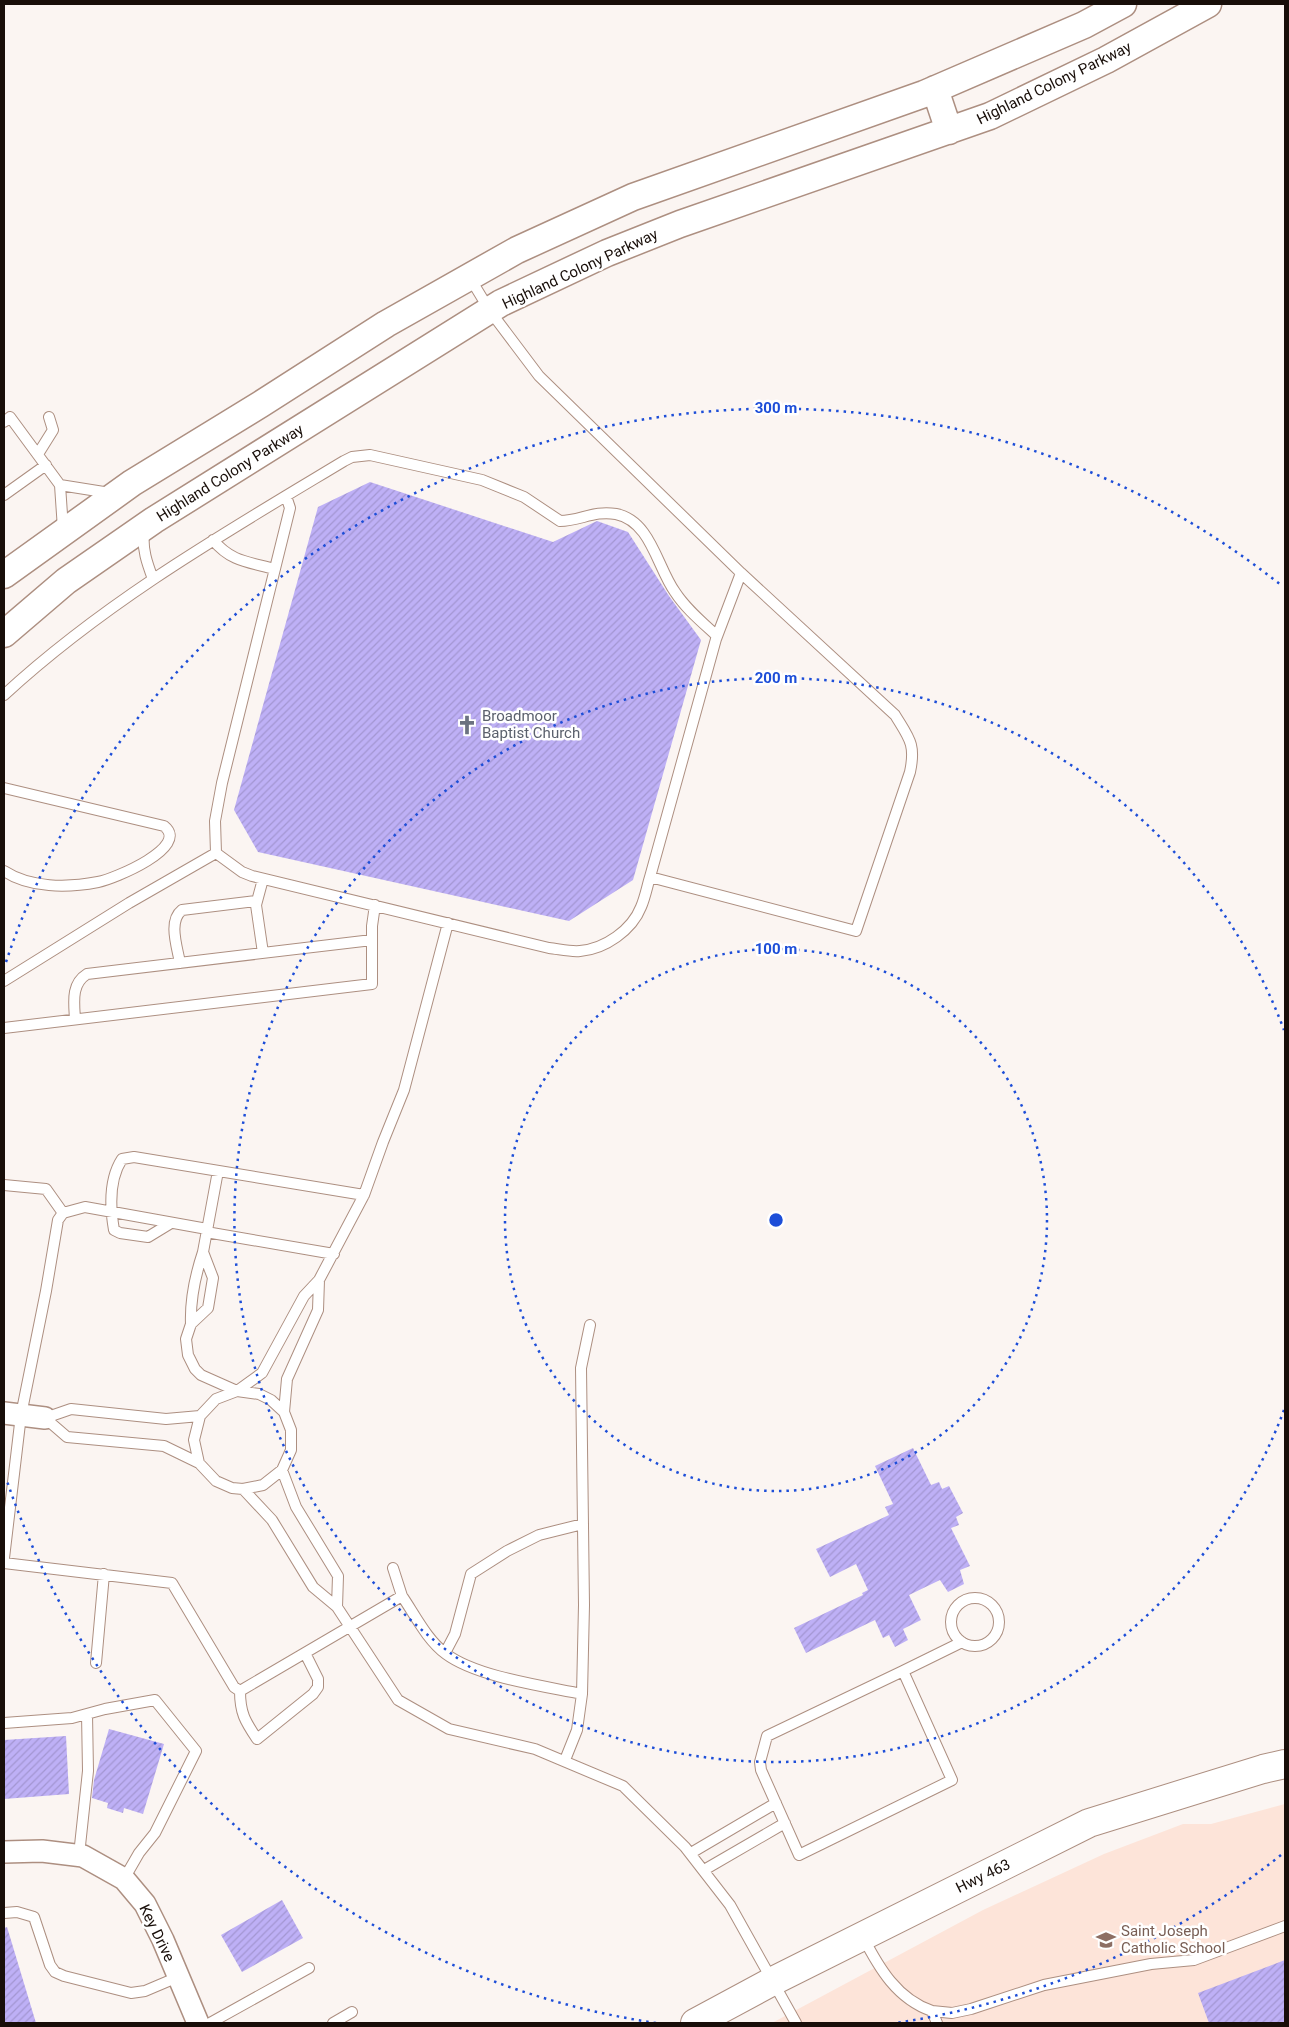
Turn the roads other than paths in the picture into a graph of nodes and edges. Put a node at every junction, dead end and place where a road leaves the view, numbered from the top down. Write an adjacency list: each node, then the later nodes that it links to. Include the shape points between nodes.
1 (1123, 4): 3 (street, via 1084,25)
2 (1208, 4): 4 (street, Highland Colony Parkway, via 1106,60 990,116)
3 (934, 90): 4 (street); 5 (street, via 633,197 517,250)
4 (949, 131): 6 (street, Highland Colony Parkway, via 680,224 608,253)
5 (470, 277): 6 (lane); 13 (street, via 386,324)
6 (490, 311): 16 (street, Highland Colony Parkway); 20 (lane, via 539,376)
7 (17, 409): 9 (lane)
8 (49, 417): 10 (lane, via 53,430)
9 (7, 420): 10 (lane)
10 (38, 454): 11 (lane)
11 (46, 465): 12 (lane); 14 (lane)
12 (60, 485): 13 (lane); 17 (lane)
13 (116, 494): 17 (street)
14 (4, 495)
15 (286, 496): 18 (lane); 19 (lane, via 290,508); 24 (lane, via 352,457 370,455 491,483 524,497 560,521 598,513 628,518 643,532 676,593)
16 (152, 521): 22 (lane, via 144,530 143,544); 23 (street, Highland Colony Parkway, via 66,581)
17 (63, 532): 21 (street)
18 (213, 540): 19 (lane, via 231,557); 22 (lane)
19 (275, 569): 27 (lane, via 222,783 215,821)
20 (741, 573): 24 (lane); 29 (lane, via 895,715 910,739 914,753 910,772 856,931)
21 (4, 576)
22 (153, 579): 25 (lane, via 82,629)
23 (4, 634)
24 (717, 636): 29 (lane)
25 (4, 695)
26 (4, 788): 28 (lane, via 164,826 171,835 152,858 119,876 100,882 38,884 24,882)
27 (216, 853): 30 (lane, via 242,872); 37 (lane)
28 (4, 871)
29 (650, 877): 33 (lane, via 641,907 628,927 610,940 580,951 549,948)
30 (264, 879): 31 (lane); 32 (lane)
31 (256, 901): 35 (lane); 36 (lane, via 190,908 177,914 174,926)
32 (375, 905): 33 (lane); 34 (lane)
33 (448, 923): 42 (lane, via 404,1090)
34 (372, 940): 35 (lane); 38 (lane, via 372,984)
35 (263, 953): 36 (lane)
36 (180, 962): 38 (lane, via 82,977 75,990)
37 (4, 981)
38 (75, 1019): 39 (lane)
39 (4, 1028)
40 (218, 1171): 42 (lane); 43 (lane, via 134,1157 122,1159 115,1170); 46 (lane)
41 (4, 1185): 44 (lane, via 46,1190)
42 (364, 1195): 48 (lane)
43 (110, 1211): 44 (lane, via 85,1207); 45 (lane); 45 (lane, via 114,1230 120,1233 148,1237)
44 (63, 1213): 54 (lane, via 56,1226 46,1291)
45 (171, 1223): 46 (lane)
46 (206, 1231): 47 (lane); 48 (lane)
47 (203, 1252): 50 (lane, via 195,1276); 50 (lane, via 212,1278 208,1308)
48 (334, 1254): 49 (lane)
49 (320, 1280): 52 (lane, via 304,1296 262,1373); 53 (lane, via 318,1310 286,1379)
50 (190, 1324): 52 (lane, via 186,1339 188,1355 195,1369 201,1375)
51 (590, 1325): 60 (lane, via 581,1368)
52 (237, 1391): 53 (lane, via 259,1394); 55 (lane, via 216,1399)
53 (284, 1412): 58 (lane, via 291,1430 291,1450)
54 (12, 1414): 56 (street); 61 (lane)
55 (200, 1416): 56 (lane, via 166,1419 71,1409); 57 (lane, via 194,1440)
56 (45, 1418): 57 (lane, via 66,1437 164,1446)
57 (199, 1463): 59 (lane, via 216,1481)
58 (282, 1470): 59 (lane, via 262,1485); 66 (lane, via 296,1507 338,1576)
59 (243, 1489): 66 (lane, via 272,1520 313,1587)
60 (583, 1524): 70 (lane, via 539,1534 471,1574 455,1634); 74 (lane)
61 (4, 1558)
62 (4, 1562): 64 (lane)
63 (393, 1568): 65 (lane)
64 (104, 1574): 71 (lane); 73 (lane, via 172,1584 234,1687)
65 (402, 1596): 67 (lane); 70 (lane, via 426,1633)
66 (337, 1607): 67 (lane)
67 (350, 1626): 69 (lane); 77 (lane, via 398,1700 449,1729 534,1749)
68 (962, 1642): 68 (lane, via 977,1646 996,1634 998,1612 986,1600 969,1598 955,1608 951,1626); 72 (lane)
69 (305, 1653): 73 (lane); 73 (lane, via 318,1679 318,1687 257,1739 244,1719)
70 (445, 1653): 74 (lane, via 466,1666)
71 (96, 1663)
72 (903, 1671): 79 (lane, via 767,1736 761,1770); 80 (lane, via 952,1780 799,1855)
73 (240, 1691)
74 (582, 1694): 77 (lane, via 577,1730)
75 (87, 1714): 76 (lane); 83 (lane, via 88,1771); 85 (lane, via 155,1700 196,1751 155,1833)
76 (4, 1723)
77 (565, 1760): 82 (lane, via 623,1786)
78 (1285, 1764): 88 (main road, Hwy 463, via 1089,1823)
79 (776, 1803): 80 (lane); 82 (lane)
80 (785, 1823): 84 (lane)
81 (4, 1852): 83 (street, Key Drive, via 42,1851)
82 (691, 1853): 84 (lane)
83 (79, 1856): 85 (street, Key Drive)
84 (704, 1870): 91 (lane, via 730,1905)
85 (124, 1879): 90 (street, Key Drive, via 145,1904)
86 (4, 1913): 90 (lane, via 17,1912 34,1917 50,1965 64,1976 131,1993 145,1991)
87 (1285, 1926): 92 (lane, via 1194,1960 1151,1964 1044,1985 952,2013)
88 (862, 1936): 91 (main road, Hwy 463); 92 (lane, via 879,1968 904,1995 918,2006)
89 (309, 1968): 95 (lane)
90 (178, 1977): 94 (street, Key Drive)
91 (772, 1981): 97 (main road, Hwy 463); 98 (lane)
92 (932, 2011): 99 (lane)
93 (352, 2012): 96 (lane)
94 (198, 2023)
95 (210, 2023)
96 (333, 2023)
97 (695, 2023)
98 (796, 2023)
99 (937, 2023)

